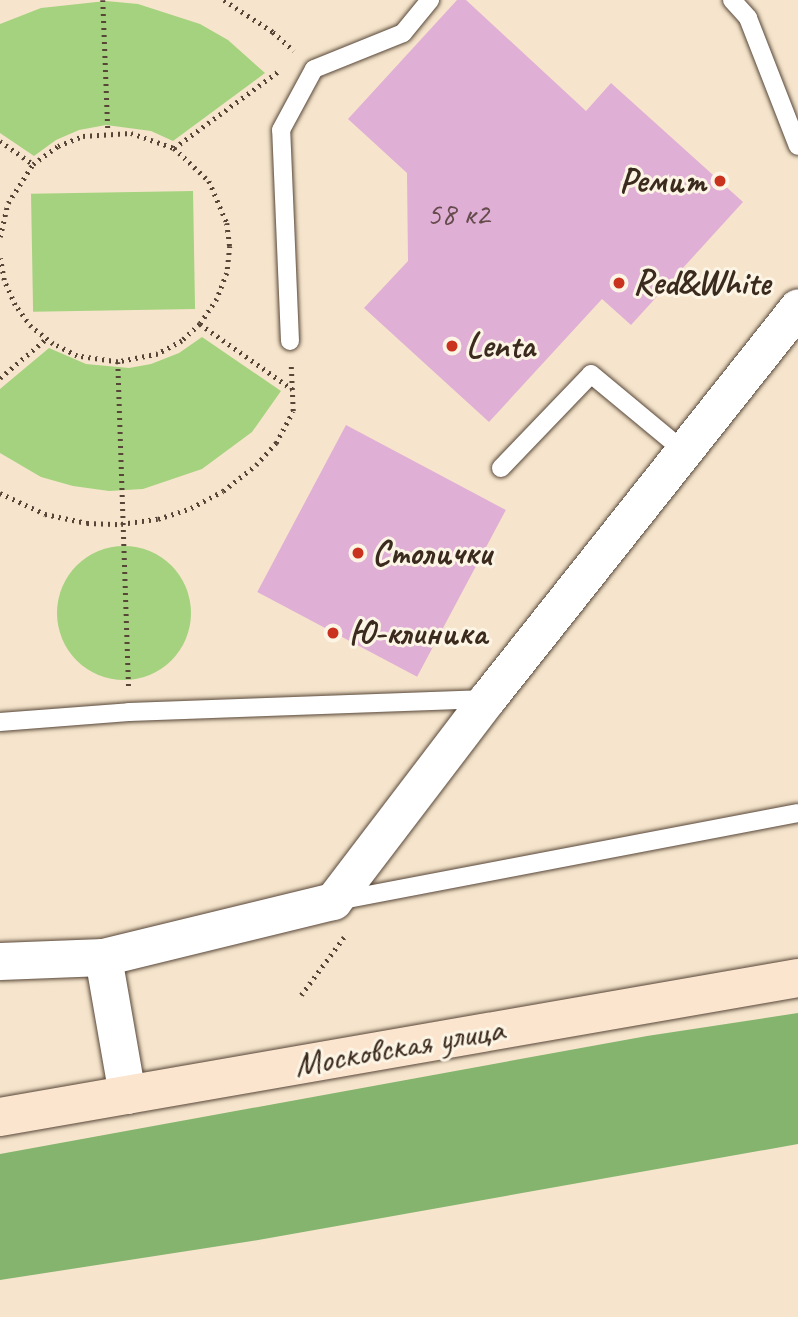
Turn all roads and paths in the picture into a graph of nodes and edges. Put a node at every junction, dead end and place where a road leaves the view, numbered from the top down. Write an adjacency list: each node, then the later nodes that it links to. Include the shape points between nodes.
1 (103, 0): 7 (path)
2 (224, 0): 5 (path)
3 (430, 0): 6 (lane, via 403,33)
4 (732, 0): 9 (lane, via 748,18)
5 (300, 55): 6 (path); 10 (path)
6 (314, 69): 17 (lane, via 281,130)
7 (108, 132): 10 (path, via 131,133); 11 (path, via 58,146)
8 (0, 142): 11 (path)
9 (798, 146)
10 (174, 148): 15 (path, via 209,181 227,223 227,274)
11 (33, 164): 12 (path, via 8,203)
12 (0, 237)
13 (0, 258): 16 (path, via 15,305)
14 (798, 307): 21 (street)
15 (200, 324): 18 (path, via 158,354); 20 (path)
16 (46, 339): 18 (path, via 77,356); 19 (path)
17 (290, 341): 20 (path)
18 (118, 362): 24 (path)
19 (0, 378)
20 (292, 389): 24 (path, via 293,411 276,443 256,465 223,491 180,512)
21 (685, 452): 22 (lane, via 591,374); 26 (street)
22 (501, 468)
23 (0, 492): 24 (path, via 45,514 86,523)
24 (121, 524): 25 (path)
25 (128, 677)
26 (487, 699): 27 (lane, via 130,712); 29 (street)
27 (0, 722)
28 (798, 813): 29 (lane)
29 (333, 901): 30 (street)
30 (103, 957): 31 (street); 33 (street)
31 (0, 961)
32 (798, 978): 33 (main road, Московская улица)
33 (127, 1095): 34 (main road, Московская улица)
34 (0, 1117)

